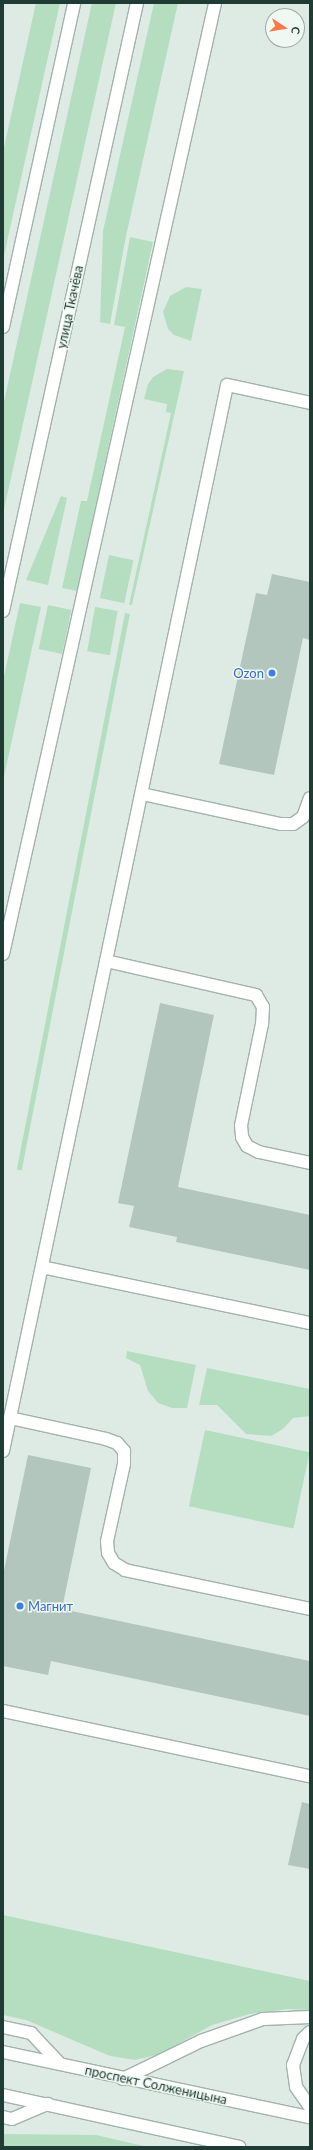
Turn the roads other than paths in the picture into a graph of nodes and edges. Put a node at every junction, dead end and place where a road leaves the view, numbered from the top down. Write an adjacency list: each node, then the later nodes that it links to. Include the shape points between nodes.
1 (74, 3): 4 (street)
2 (137, 3): 6 (street, улица Ткачёва)
3 (215, 3): 9 (street)
4 (3, 327)
5 (310, 403): 7 (street, via 228,386)
6 (3, 611)
7 (142, 794): 8 (street, via 281,824 293,824 303,818); 10 (street)
8 (310, 798)
9 (3, 954)
10 (106, 962): 11 (street, via 256,995 263,1006 262,1024 241,1124 242,1137 247,1146 259,1152); 12 (street)
11 (310, 1163)
12 (42, 1267): 13 (street); 14 (street)
13 (310, 1324)
14 (10, 1418): 15 (street); 17 (street, via 106,1439 117,1443 124,1451 124,1464 108,1541 108,1553 114,1563 125,1570)
15 (4, 1439): 16 (street)
16 (3, 1451)
17 (310, 1609)
18 (3, 1711): 19 (street)
19 (310, 1776)
20 (310, 2017): 25 (street, via 262,2019 201,2041)
21 (3, 2027): 24 (street, via 31,2033)
22 (310, 2032): 28 (street, via 303,2039 294,2065 296,2087)
23 (3, 2052): 24 (street, проспект Солженицына)
24 (60, 2064): 25 (street, проспект Солженицына)
25 (123, 2079): 30 (street, проспект Солженицына)
26 (3, 2095): 27 (street)
27 (48, 2104): 29 (street, via 12,2119); 31 (street)
28 (310, 2106)
29 (3, 2117)
30 (310, 2117)
31 (239, 2147)

